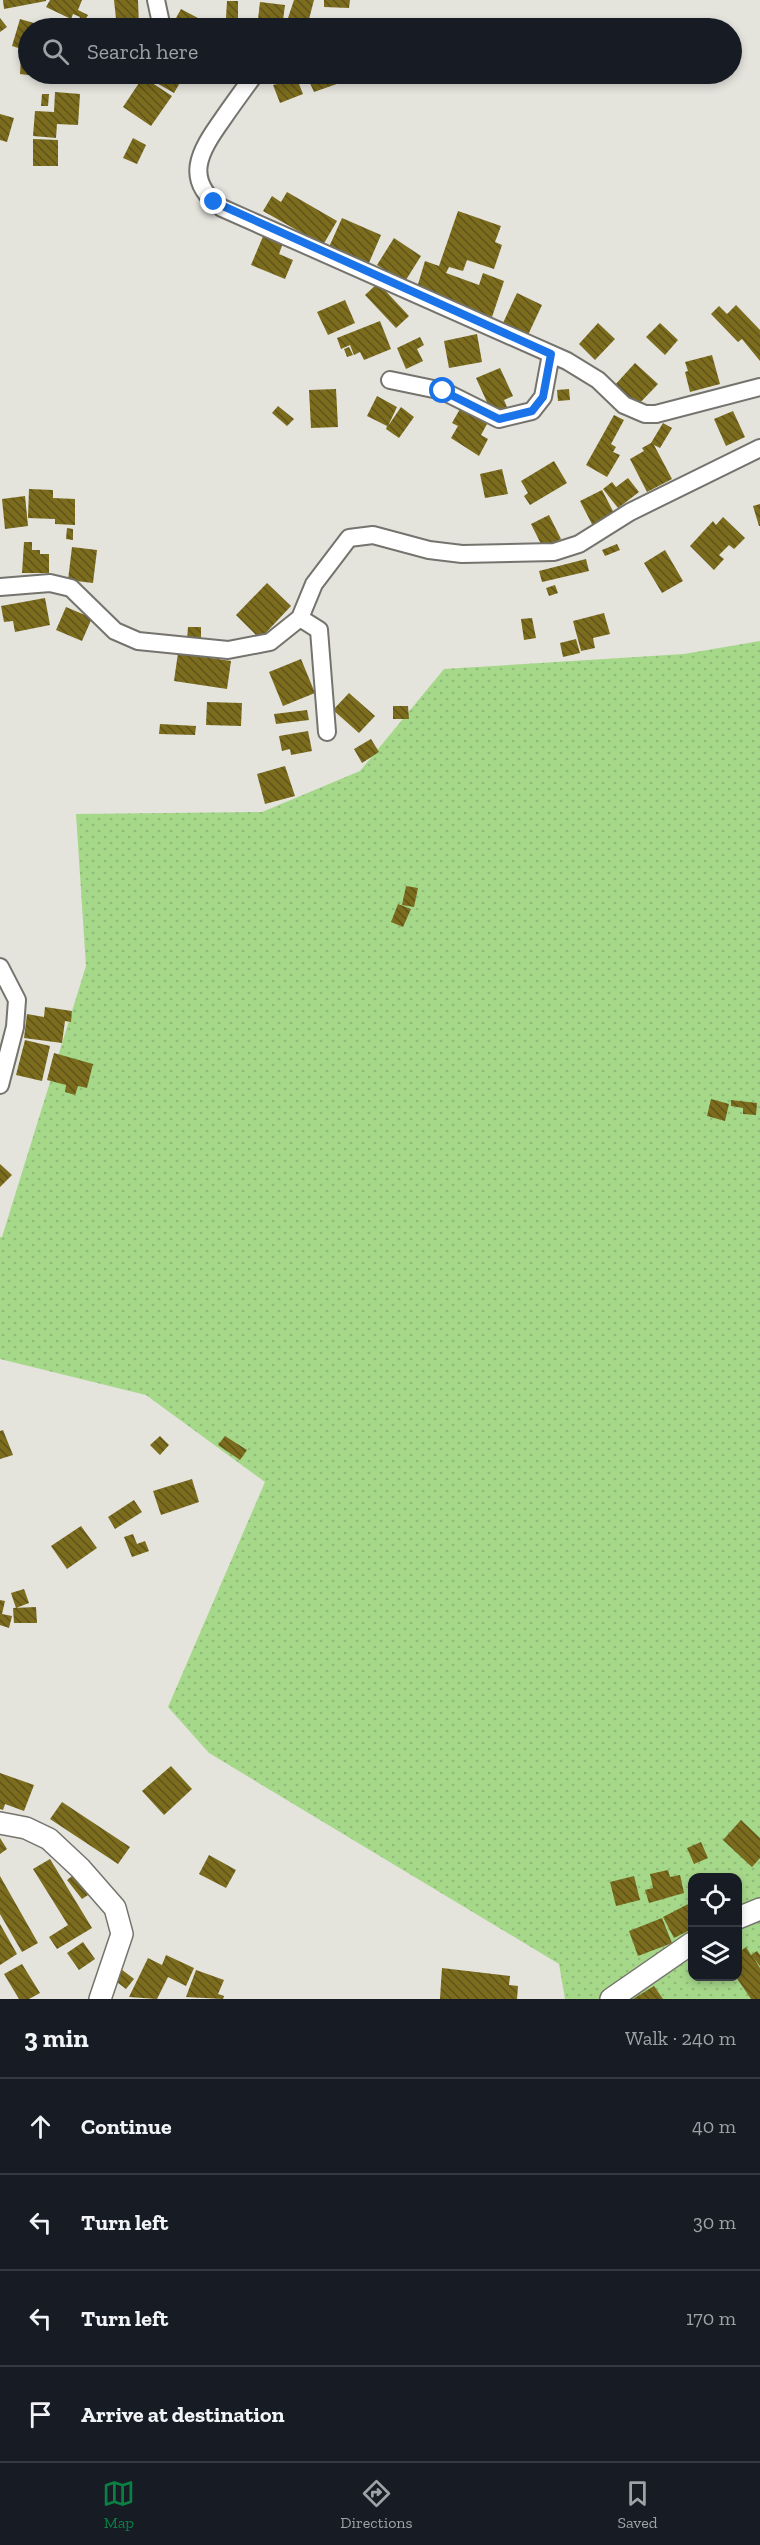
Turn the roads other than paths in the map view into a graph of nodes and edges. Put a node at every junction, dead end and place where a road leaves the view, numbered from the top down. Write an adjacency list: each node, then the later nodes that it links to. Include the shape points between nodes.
1 (156, 0): 2 (street)
2 (160, 18)
3 (248, 84): 4 (street, via 200,154 200,181 214,202)
4 (551, 354): 5 (street, via 543,397 532,411 499,419 443,391); 6 (street, via 583,370 624,405 645,414)
5 (390, 380)
6 (760, 387)
7 (760, 448): 9 (street, via 630,512 579,544 555,552 462,554 373,535 350,538 314,584)
8 (0, 587): 9 (street, via 51,583 71,588 115,631 138,642 228,650 270,642)
9 (300, 618): 10 (street, via 319,630)
10 (327, 732)
11 (0, 967): 12 (street, via 17,1000 15,1027)
12 (0, 1085)
13 (0, 1822): 17 (street, via 49,1839 115,1908 122,1934)
14 (760, 1909): 15 (street)
15 (742, 1916)
16 (688, 1946): 18 (street)
17 (100, 1999)
18 (611, 1999)

